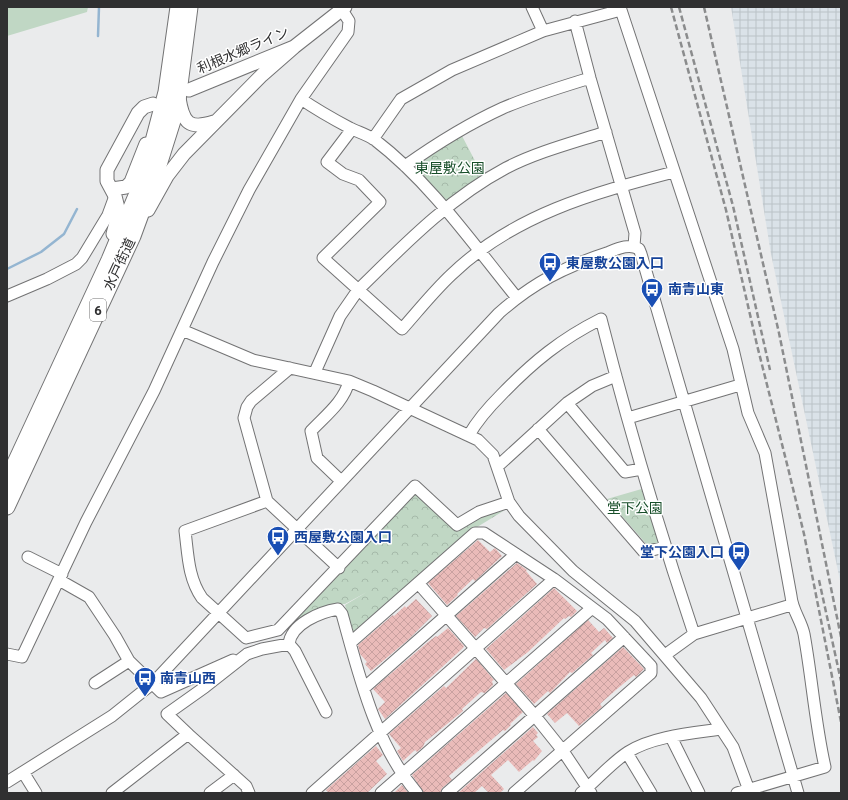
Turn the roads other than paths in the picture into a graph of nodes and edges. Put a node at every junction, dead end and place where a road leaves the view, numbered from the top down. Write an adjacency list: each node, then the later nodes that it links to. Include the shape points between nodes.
1 (178, 7): 11 (highway, 水戸街道 / 6, via 170,71)
2 (190, 7): 9 (highway, 水戸街道 / 6, via 184,64)
3 (532, 7): 6 (street)
4 (344, 8): 7 (main road, 利根水郷ライン); 10 (street, via 349,21 348,32)
5 (575, 21): 6 (street); 8 (street); 17 (street, via 621,10)
6 (543, 31): 15 (street, via 452,70 408,94 401,99)
7 (294, 47): 9 (main road, 利根水郷ライン); 12 (main road)
8 (590, 78): 14 (street); 16 (street, via 528,98 484,117 444,139)
9 (184, 93): 12 (main road, via 181,110 184,118 192,125 200,127); 21 (highway, 水戸街道 / 6)
10 (301, 99): 13 (street); 28 (street, via 249,190)
11 (157, 108): 19 (main road, via 131,182); 19 (main road, via 144,107 138,114 109,164 107,181); 24 (highway, 水戸街道 / 6, via 143,179)
12 (214, 122): 21 (main road, via 177,162)
13 (352, 129): 15 (street); 25 (street, via 327,162 343,174 359,180 380,202 323,258)
14 (606, 132): 18 (street); 20 (street, via 556,148 507,168)
15 (373, 139): 16 (street)
16 (405, 166): 20 (street)
17 (674, 172): 18 (street); 33 (street, via 733,349)
18 (622, 185): 22 (street, via 635,233); 23 (street, via 548,211 500,236)
19 (114, 192): 24 (main road, via 119,212); 26 (street, via 110,212 76,264)
20 (444, 209): 23 (street); 25 (street)
21 (133, 236): 46 (highway, 水戸街道 / 6)
22 (634, 246): 27 (street, via 569,266); 34 (street, via 641,254)
23 (479, 252): 25 (street, via 452,274 402,329); 27 (street)
24 (109, 260): 42 (highway, 水戸街道 / 6)
25 (358, 290): 30 (street, via 340,316)
26 (7, 296)
27 (517, 298): 36 (street, via 486,326)
28 (182, 330): 29 (street, via 253,360); 52 (street)
29 (290, 368): 30 (street); 44 (street, via 251,401 244,418)
30 (314, 372): 32 (street)
31 (616, 376): 35 (street, via 592,386); 37 (street); 39 (street, via 601,319 571,334 540,357 482,415)
32 (348, 381): 36 (street); 43 (street, via 341,400 312,431 317,458)
33 (740, 385): 34 (street); 55 (street, via 748,413 765,453)
34 (684, 402): 37 (street); 59 (street)
35 (567, 403): 38 (street); 41 (street, via 625,472)
36 (409, 408): 39 (street); 43 (street)
37 (628, 418): 41 (street)
38 (538, 429): 40 (street); 48 (street, via 644,552)
39 (469, 435): 40 (street, via 486,447)
40 (498, 466): 45 (street)
41 (642, 469): 48 (street)
42 (7, 480)
43 (341, 481): 47 (street)
44 (267, 501): 47 (street); 57 (street, via 185,531 190,572 197,591)
45 (509, 502): 51 (street, via 479,512 457,525 415,486); 67 (street, via 554,553 635,621)
46 (7, 507)
47 (297, 528): 51 (street); 57 (street)
48 (665, 547): 60 (street)
49 (516, 554): 53 (street); 54 (street, via 484,533 475,533); 58 (street)
50 (28, 556): 52 (street)
51 (339, 568): 57 (street, via 278,630 246,638)
52 (60, 577): 65 (street, via 22,657); 68 (street, via 89,597 116,636)
53 (554, 579): 56 (street); 64 (street)
54 (418, 583): 58 (street); 62 (street)
55 (792, 605): 59 (street); 84 (street, via 803,631 825,767)
56 (592, 608): 61 (street); 70 (street)
57 (218, 613): 71 (street)
58 (446, 616): 64 (street); 72 (street)
59 (747, 618): 60 (street); 84 (street)
60 (694, 634): 67 (street)
61 (624, 637): 74 (street); 79 (street, via 651,666 651,673)
62 (350, 642): 63 (street, via 342,614 338,609 328,611 297,628); 72 (street)
63 (289, 644): 66 (street); 73 (street)
64 (475, 650): 70 (street); 76 (street)
65 (7, 654)
66 (247, 654): 71 (street, via 161,692); 77 (street, via 167,714)
67 (665, 655): 75 (street, via 701,698)
68 (129, 661): 69 (street); 71 (street)
69 (94, 683)
70 (506, 683): 74 (street); 82 (street)
71 (152, 684): 81 (street, via 112,716)
72 (364, 688): 76 (street)
73 (326, 712)
74 (535, 716): 79 (street); 95 (street)
75 (721, 729): 78 (street); 87 (street, via 733,747)
76 (381, 732): 82 (street); 92 (street)
77 (188, 734): 83 (street); 89 (street)
78 (671, 737): 80 (street, via 637,747); 98 (street)
79 (563, 751): 86 (street); 96 (street)
80 (627, 753): 86 (street); 97 (street)
81 (23, 772): 85 (street); 88 (street)
82 (403, 773): 93 (street); 94 (street)
83 (234, 774): 90 (street); 91 (street)
84 (793, 776): 87 (street); 100 (street)
85 (7, 782)
86 (587, 791)
87 (749, 791): 99 (street)
88 (36, 793)
89 (112, 793)
90 (210, 793)
91 (249, 793)
92 (312, 793)
93 (380, 793)
94 (418, 793)
95 (447, 793)
96 (514, 793)
97 (651, 793)
98 (699, 793)
99 (737, 793)
100 (798, 793)

